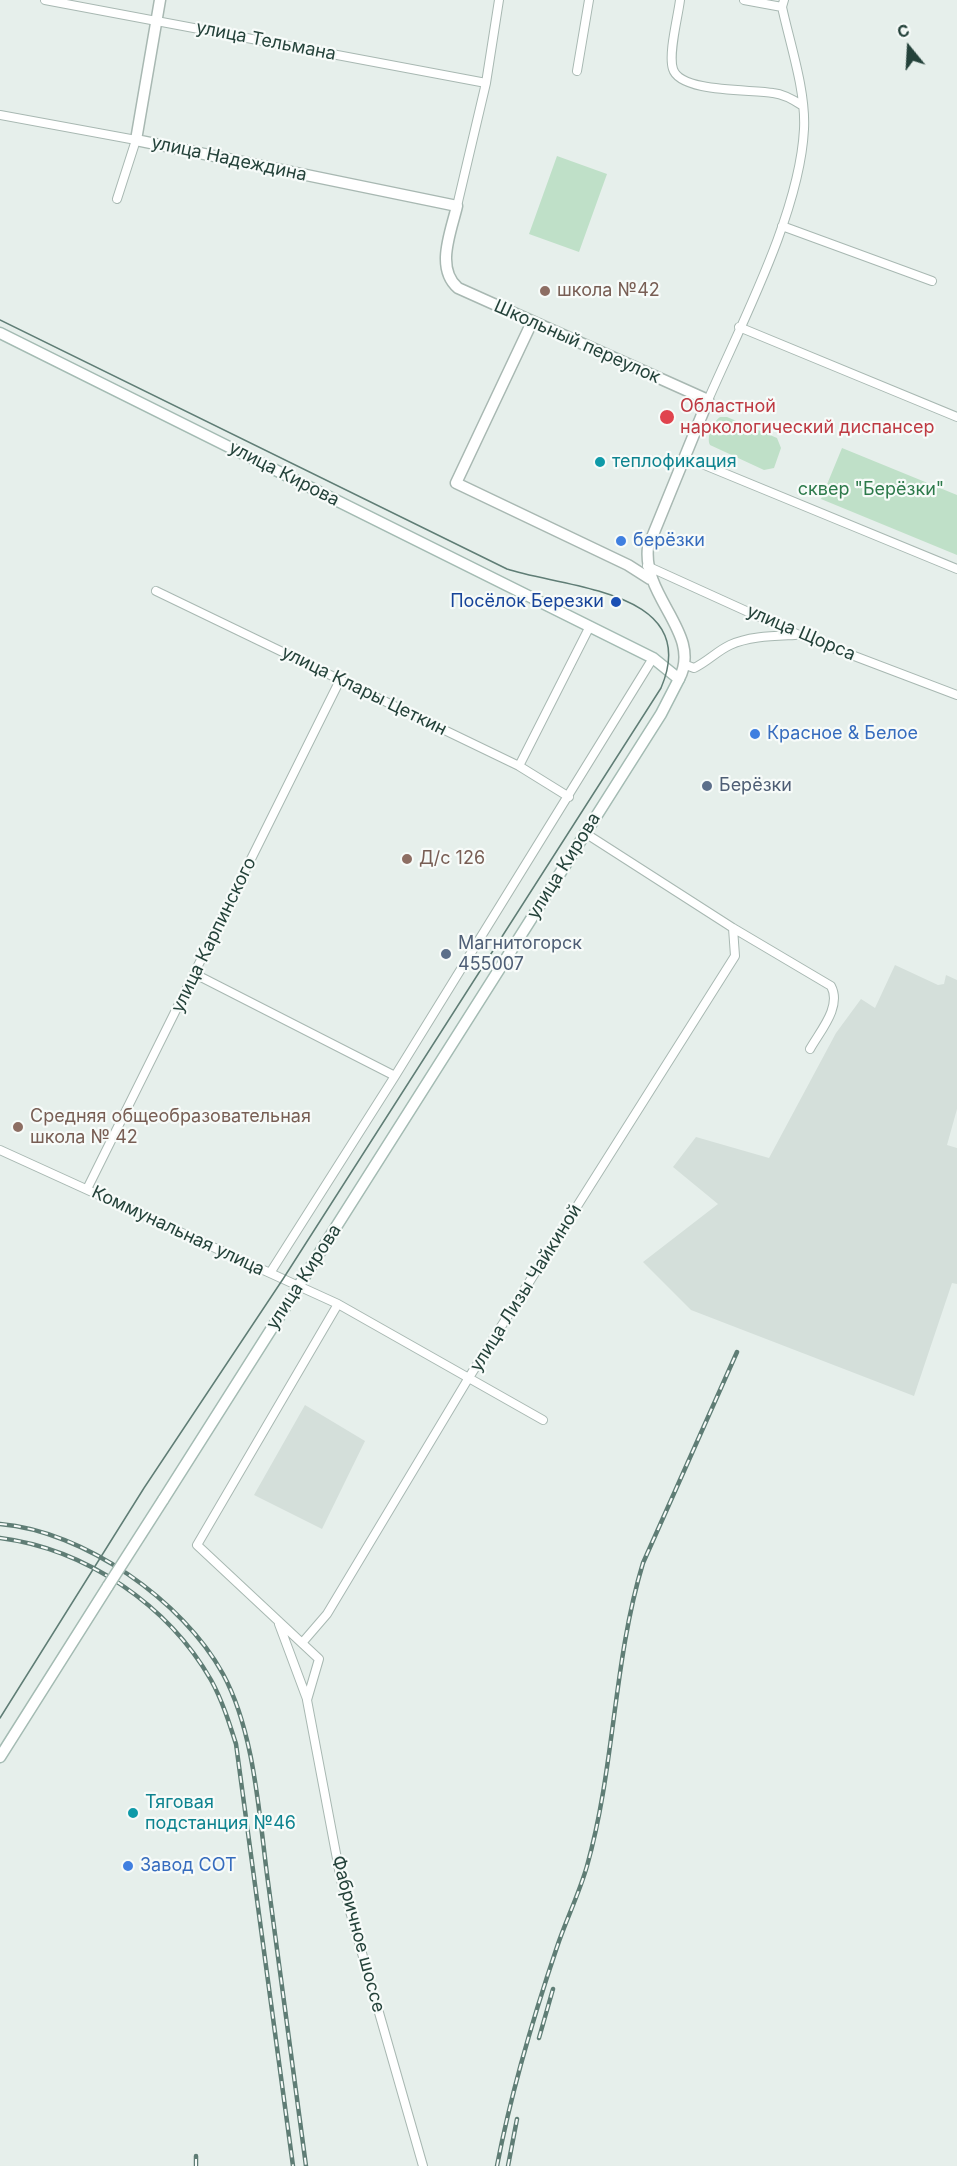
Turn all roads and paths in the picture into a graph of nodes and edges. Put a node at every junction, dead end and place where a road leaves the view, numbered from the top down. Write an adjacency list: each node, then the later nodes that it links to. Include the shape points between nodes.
1 (45, 0): 8 (street, улица Тельмана)
2 (160, 0): 8 (main road)
3 (499, 0): 10 (street)
4 (589, 0): 9 (street)
5 (680, 0): 11 (street, via 672,63 676,75 702,86 775,93)
6 (744, 0): 7 (street)
7 (783, 4): 11 (street)
8 (156, 21): 10 (street, улица Тельмана); 13 (main road)
9 (577, 71)
10 (486, 83): 15 (street)
11 (803, 106): 16 (street, via 798,169)
12 (0, 115): 13 (street, улица Надеждина)
13 (136, 140): 14 (street); 15 (main road, улица Надеждина)
14 (117, 199)
15 (458, 206): 18 (main road, Школьный переулок, via 446,257 450,279 466,294)
16 (782, 226): 17 (street); 19 (street)
17 (932, 281)
18 (532, 322): 21 (main road, Школьный переулок); 26 (main road, via 456,483)
19 (739, 327): 21 (street); 22 (street)
20 (0, 333): 28 (main road, улица Кирова)
21 (708, 400): 23 (main road)
22 (957, 417)
23 (684, 457): 24 (main road, via 648,547); 25 (street)
24 (647, 566): 26 (main road); 29 (street, улица Щорса)
25 (957, 569)
26 (650, 579): 31 (main road, via 680,635)
27 (156, 591): 33 (street, улица Клары Цеткин)
28 (590, 626): 30 (main road, улица Кирова); 35 (street)
29 (799, 635): 31 (street, via 762,637 731,645 694,668); 34 (street, улица Щорса)
30 (653, 658): 32 (main road, улица Кирова); 36 (street)
31 (686, 665): 32 (main road)
32 (679, 679): 37 (main road, улица Кирова)
33 (340, 680): 35 (street, улица Клары Цеткин); 39 (street, улица Карпинского)
34 (957, 695)
35 (519, 765): 36 (street, улица Клары Цеткин)
36 (569, 796): 41 (street)
37 (585, 833): 38 (street); 45 (main road, улица Кирова)
38 (733, 928): 40 (street, via 831,986 835,1006); 47 (street, улица Лизы Чайкиной, via 735,956)
39 (195, 974): 41 (street); 43 (street, улица Карпинского)
40 (810, 1049)
41 (395, 1076): 44 (street)
42 (0, 1150): 43 (street, Коммунальная улица)
43 (87, 1189): 44 (street, Коммунальная улица)
44 (270, 1273): 45 (street, Коммунальная улица)
45 (298, 1286): 46 (street, Коммунальная улица); 52 (main road, улица Кирова, bridge)
46 (338, 1304): 47 (street, Коммунальная улица); 49 (street, via 197,1545)
47 (468, 1379): 48 (street, Коммунальная улица); 50 (street, улица Лизы Чайкиной, via 327,1614)
48 (543, 1420)
49 (277, 1621): 50 (street); 51 (street, Фабричное шоссе)
50 (302, 1643): 51 (street, Фабричное шоссе, via 319,1659)
51 (307, 1700): 53 (street, Фабричное шоссе, via 341,1880)
52 (0, 1757)
53 (423, 2166)

